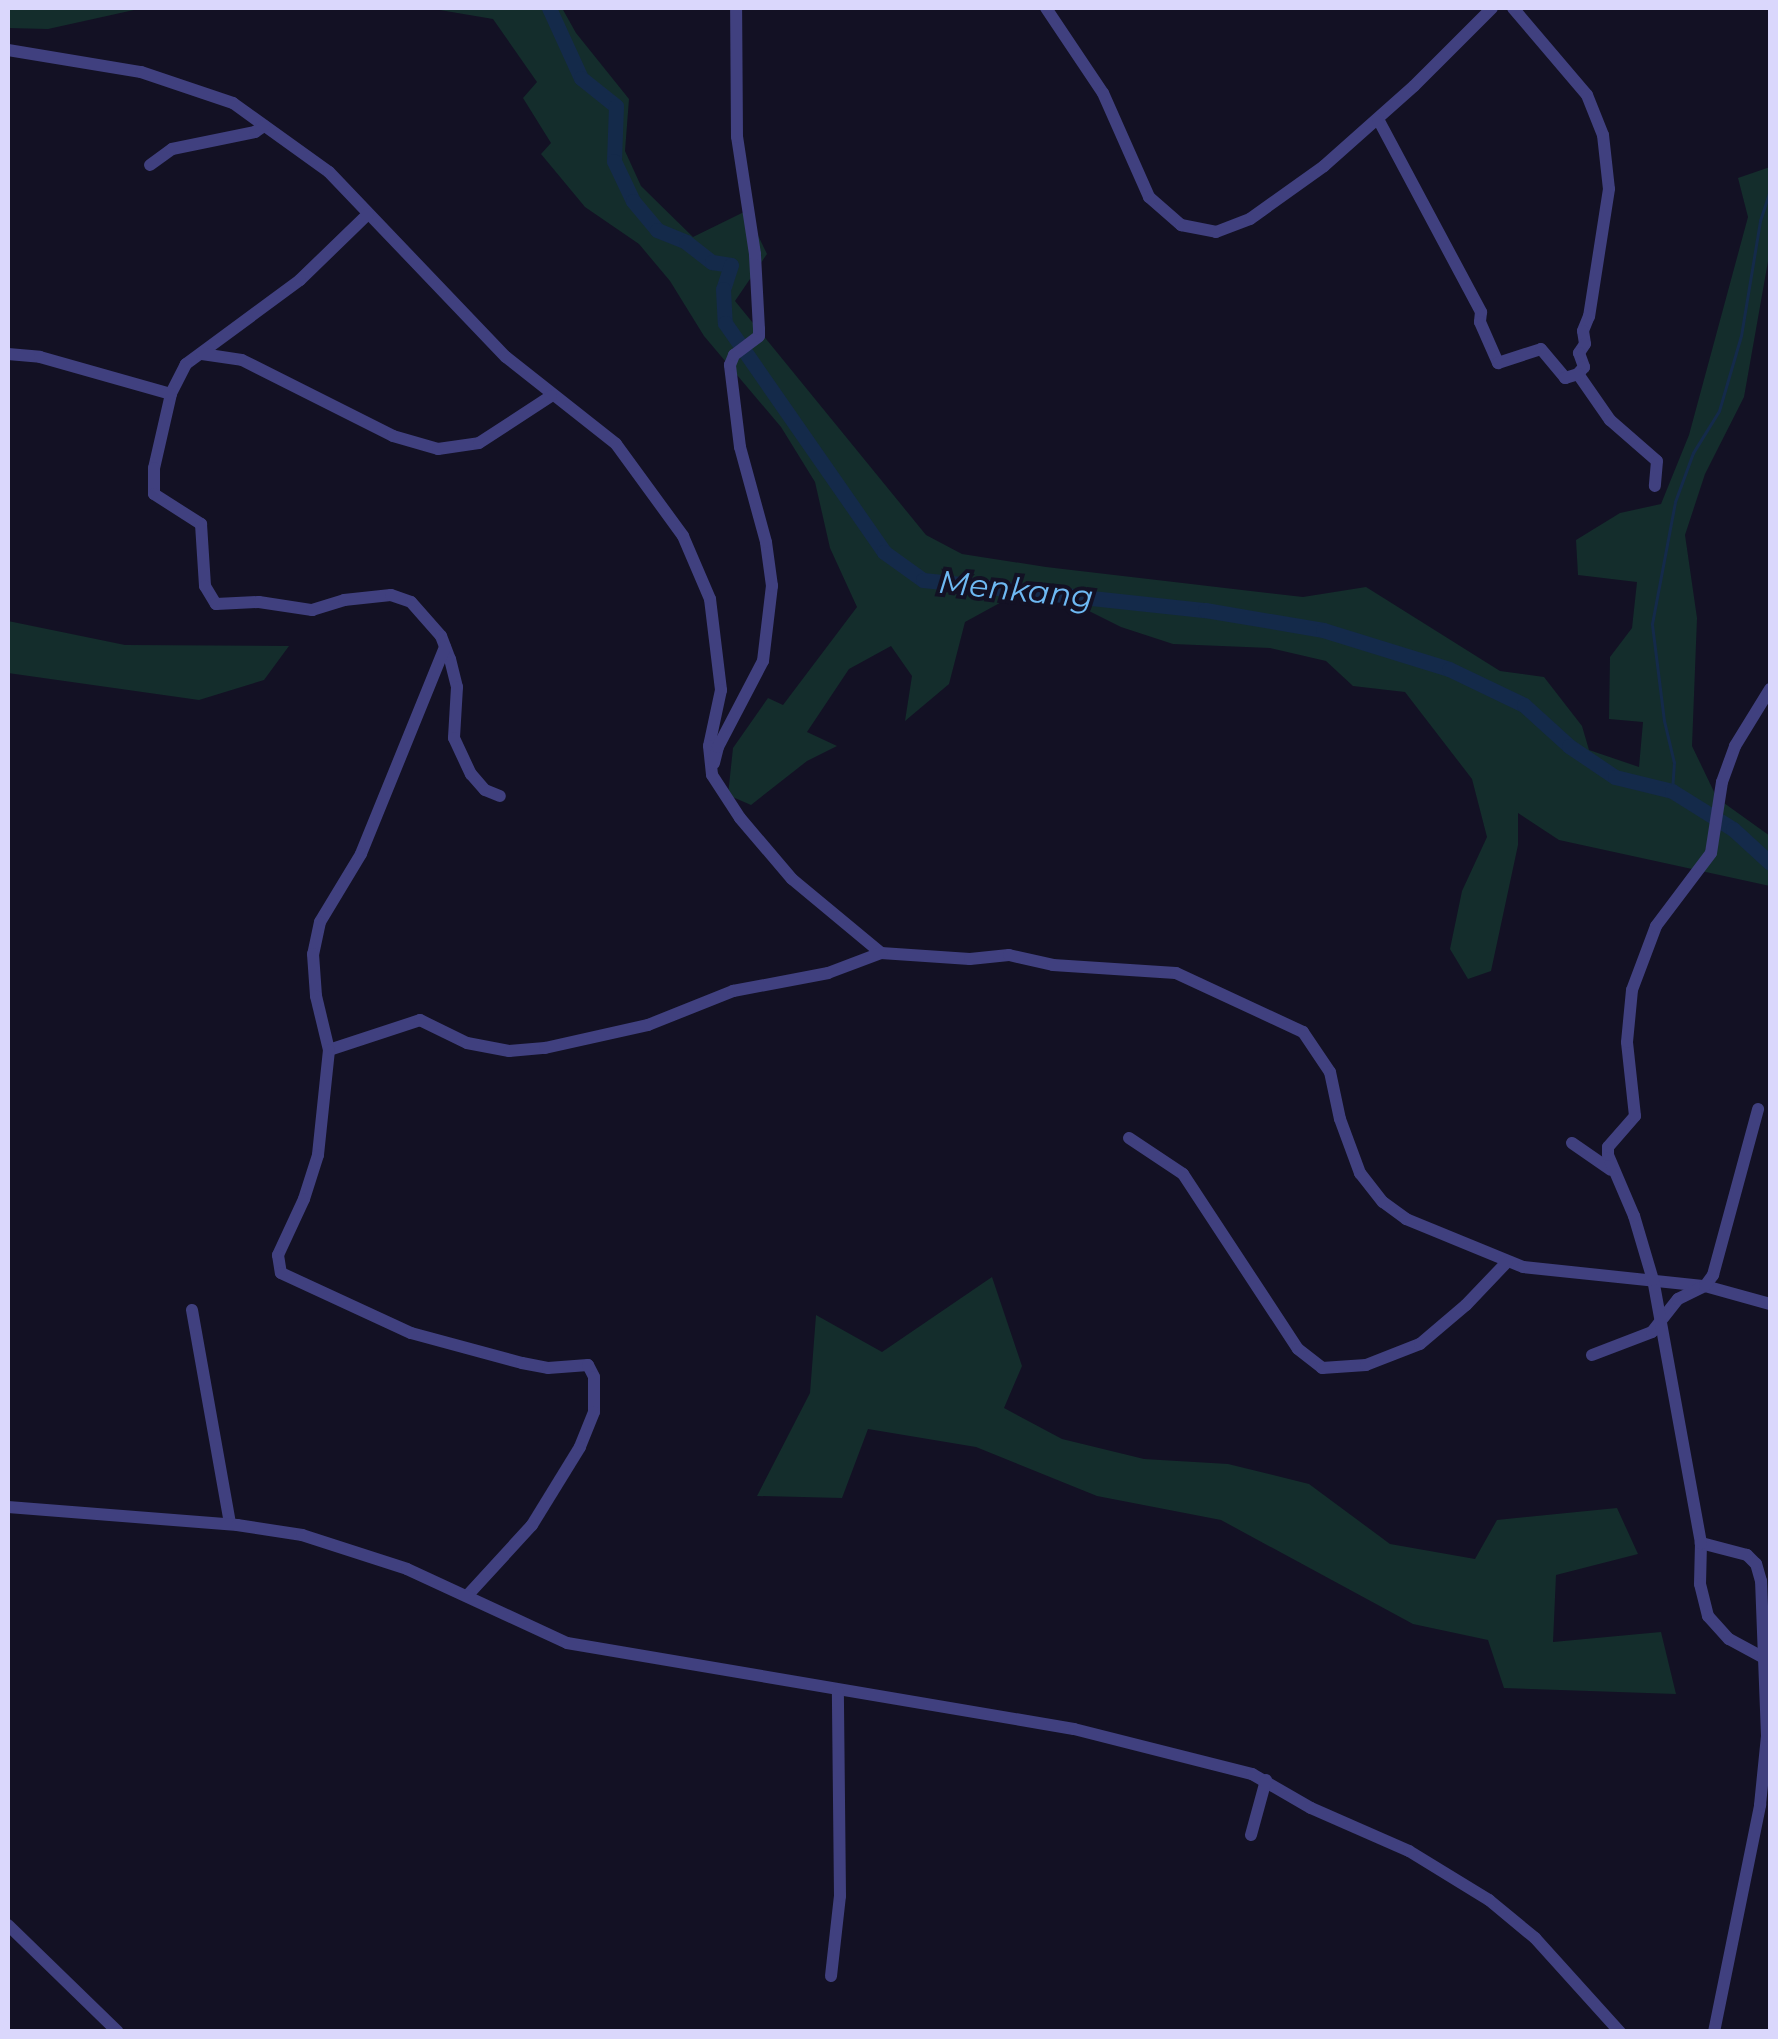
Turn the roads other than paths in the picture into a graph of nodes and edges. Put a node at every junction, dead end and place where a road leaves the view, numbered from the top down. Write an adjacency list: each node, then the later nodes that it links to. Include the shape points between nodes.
1 (736, 8): 18 (street, via 737,138 760,328 730,366 740,448 772,586 763,661 718,747)
2 (1046, 8): 6 (street, via 1103,93 1149,198 1181,225 1216,232 1250,220)
3 (1492, 8): 6 (street)
4 (1513, 8): 12 (street, via 1587,95 1608,160 1608,201)
5 (8, 50): 7 (street, via 142,72 211,92)
6 (1378, 119): 12 (street, via 1481,312 1498,363 1538,349 1565,378)
7 (264, 126): 8 (street, via 172,150); 9 (street, via 329,172)
8 (150, 165)
9 (368, 214): 11 (street, via 300,280); 14 (street)
10 (8, 354): 13 (street)
11 (202, 354): 13 (street, via 186,364); 14 (street, via 242,360 393,436 438,449 479,443)
12 (1578, 374): 15 (street, via 1610,420 1657,461)
13 (171, 394): 16 (street, via 154,494 201,524 211,601 312,610 396,595 411,602)
14 (551, 396): 18 (street, via 616,444 659,498 697,565 710,598 719,659)
15 (1655, 486)
16 (446, 647): 19 (street, via 457,687 454,738 471,774); 21 (street, via 361,854 320,922 313,954)
17 (1770, 689): 25 (street, via 1734,746 1705,864 1656,926 1632,990 1627,1042 1635,1116 1608,1147)
18 (712, 775): 20 (street, via 792,879)
19 (500, 796)
20 (881, 952): 21 (street, via 828,973 733,991 648,1025 544,1048 509,1051 466,1043 420,1020); 26 (street, via 1010,955 1167,970 1283,1021 1310,1040 1330,1072 1351,1155 1372,1190 1406,1219)
21 (328, 1050): 36 (street, via 318,1155 278,1256 281,1273 411,1333 548,1368 588,1365 594,1377 594,1412 580,1448 532,1525)
22 (1758, 1109): 28 (street, via 1718,1262)
23 (1128, 1138): 26 (street, via 1183,1174 1298,1349 1322,1368 1366,1365 1420,1344)
24 (1572, 1143): 25 (street)
25 (1613, 1172): 27 (street)
26 (1507, 1262): 27 (street, via 1543,1272)
27 (1653, 1280): 28 (street); 31 (street)
28 (1705, 1286): 29 (street); 31 (street, via 1678,1299)
29 (1770, 1304)
30 (192, 1310): 34 (street)
31 (1659, 1326): 32 (street); 35 (street)
32 (1592, 1355)
33 (8, 1507): 34 (street)
34 (230, 1524): 36 (street, via 341,1544)
35 (1701, 1543): 37 (street, via 1708,1616 1719,1631); 37 (street, via 1756,1564)
36 (467, 1596): 38 (street, via 567,1643)
37 (1766, 1659): 45 (street, via 1760,1805)
38 (838, 1692): 39 (street, via 1115,1737); 42 (street, via 840,1869)
39 (1266, 1780): 40 (street); 44 (street, via 1311,1808 1409,1850 1489,1900 1535,1938)
40 (1251, 1835)
41 (8, 1925): 43 (street)
42 (831, 1976)
43 (118, 2032)
44 (1620, 2032)
45 (1714, 2032)

